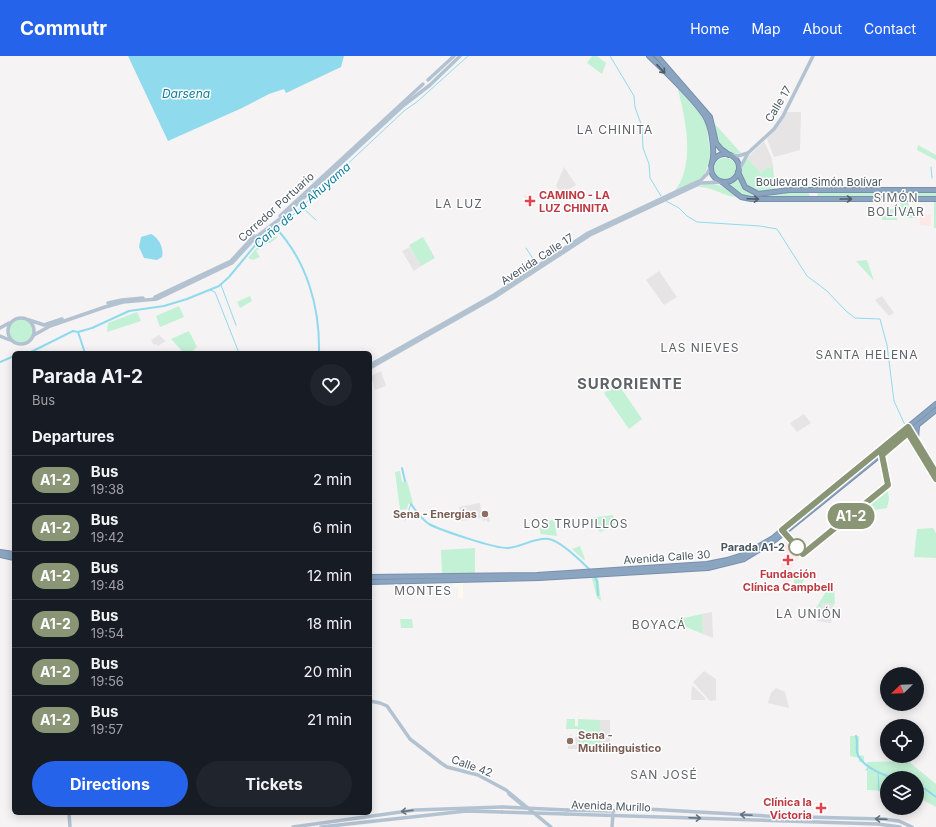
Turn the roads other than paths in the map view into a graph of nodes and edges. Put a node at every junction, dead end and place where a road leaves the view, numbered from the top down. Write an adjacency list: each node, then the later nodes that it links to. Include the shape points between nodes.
1 (454, 56): 6 (main road)
2 (460, 56): 8 (main road, via 430,84)
3 (649, 56): 11 (highway, one-way to 11, via 707,120 712,145)
4 (657, 56): 10 (highway, via 710,117 716,143)
5 (813, 56): 9 (main road, Calle 17, via 784,116)
6 (428, 80)
7 (423, 84): 8 (main road)
8 (403, 104): 19 (main road, Corredor Portuario)
9 (748, 153): 10 (main road); 12 (main road, Calle 17)
10 (729, 155): 11 (highway, via 720,156); 12 (highway, via 737,162)
11 (711, 164): 13 (highway, via 713,176); 17 (main road, Avenida Calle 17, via 702,179)
12 (738, 171): 13 (highway, via 732,180); 14 (highway, Boulevard Simón Bolívar, via 745,187 755,193)
13 (721, 182): 17 (main road, Avenida Calle 17, via 701,183); 18 (highway, Boulevard Simón Bolívar, one-way to 18, via 741,197 748,199)
14 (808, 190): 15 (highway, Boulevard Simón Bolívar); 18 (highway, via 811,196)
15 (936, 190)
16 (936, 198): 18 (highway, Boulevard Simón Bolívar, one-way to 16)
17 (664, 199): 20 (main road, Avenida Calle 17, via 588,233)
18 (808, 199)
19 (265, 228): 21 (main road, Corredor Portuario, via 231,261 156,296 112,302 44,324); 24 (main road, Corredor Portuario, via 232,263 170,292 150,300 105,306)
20 (510, 285): 27 (main road, Avenida Calle 17); 28 (main road, Avenida Calle 17)
21 (29, 320): 22 (main road, via 18,318); 24 (main road, via 33,325)
22 (10, 323): 23 (main road); 26 (main road, via 8,334)
23 (0, 328)
24 (34, 334): 26 (main road, via 31,341 26,344)
25 (0, 336): 26 (main road)
26 (13, 342)
27 (372, 364)
28 (372, 367)
29 (936, 404): 37 (highway, Avenida Calle 30, via 773,538 746,554 707,564)
30 (936, 410): 31 (highway, Avenida Calle 30)
31 (917, 426): 32 (highway); 37 (highway, Avenida Calle 30, via 785,533 750,556 708,568)
32 (916, 439)
33 (0, 552): 34 (highway)
34 (12, 554)
35 (0, 555): 36 (highway)
36 (12, 558)
37 (593, 573): 38 (highway, Avenida Calle 30); 39 (highway, Avenida Calle 30)
38 (372, 577)
39 (372, 582)
40 (372, 702): 41 (main road, Calle 42, via 387,706 411,741 448,767 478,775)
41 (504, 789): 48 (main road); 49 (main road)
42 (502, 809): 43 (main road, Avenida Murillo, bridge); 46 (main road, Avenida Murillo, one-way to 46, via 416,810); 47 (main road, Avenida Murillo)
43 (613, 813): 50 (main road); 51 (main road, Avenida Murillo, one-way to 51); 52 (main road, Avenida Murillo, one-way to 43, via 899,821 883,819 718,814 629,808)
44 (69, 815): 45 (main road)
45 (70, 827)
46 (293, 827)
47 (321, 827)
48 (547, 827)
49 (551, 827)
50 (612, 827)
51 (900, 827)
52 (912, 827)

